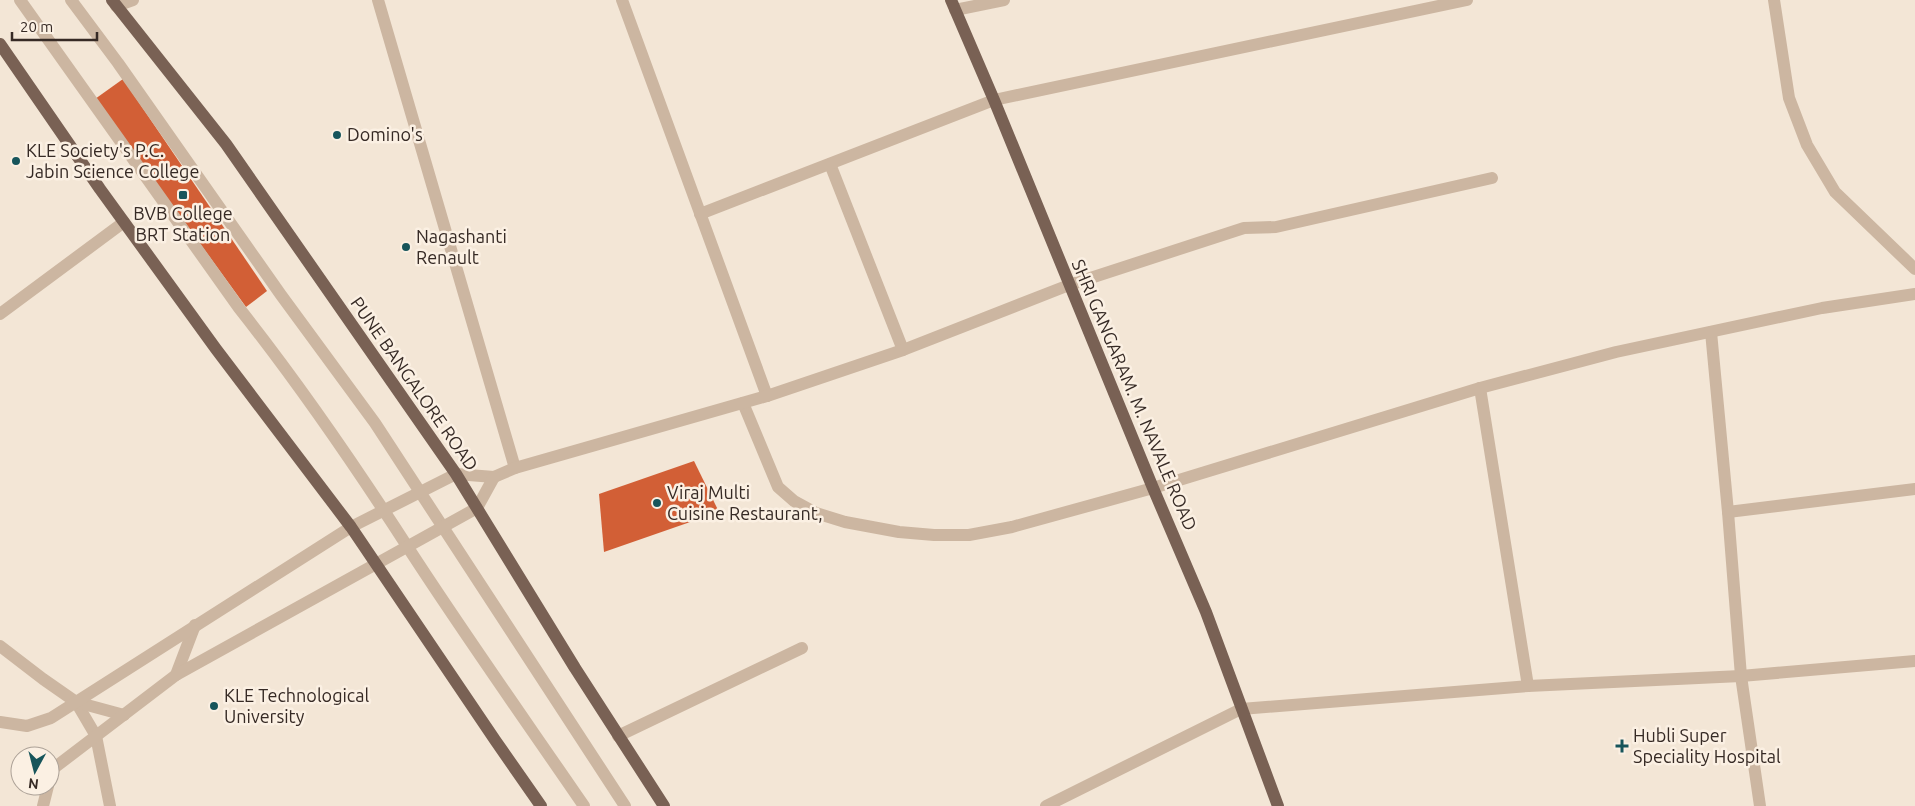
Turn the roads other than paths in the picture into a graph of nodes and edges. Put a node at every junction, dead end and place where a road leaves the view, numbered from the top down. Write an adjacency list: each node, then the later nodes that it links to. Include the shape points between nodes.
1 (20, 0): 33 (street, via 239,308 330,428)
2 (70, 0): 31 (street, via 375,424)
3 (133, 0): 9 (street)
4 (378, 0): 26 (street)
5 (622, 0): 15 (street)
6 (1004, 0): 10 (street)
7 (1467, 0): 12 (street)
8 (1774, 0): 17 (street, via 1789,98 1807,145 1835,192)
9 (114, 3): 27 (main road, PUNE BANGALORE ROAD, via 226,144)
10 (953, 5): 12 (main road, SHRI GANGARAM. M. NAVALE ROAD)
11 (0, 44): 16 (main road)
12 (994, 100): 13 (street); 18 (main road, SHRI GANGARAM. M. NAVALE ROAD)
13 (830, 164): 15 (street); 22 (street)
14 (1492, 178): 18 (street, via 1276,227 1244,228)
15 (700, 214): 24 (street)
16 (124, 222): 20 (street); 36 (main road)
17 (1915, 269)
18 (1069, 285): 22 (street); 29 (main road, SHRI GANGARAM. M. NAVALE ROAD)
19 (1915, 294): 21 (street, via 1822,308)
20 (0, 314)
21 (1711, 332): 23 (street, via 1616,352); 34 (street)
22 (904, 350): 24 (street)
23 (1480, 388): 29 (street); 45 (street)
24 (767, 396): 25 (street)
25 (743, 403): 26 (street); 29 (street, via 778,487 794,501 816,513 845,522 899,532 969,535 1012,527)
26 (515, 468): 28 (street)
27 (456, 474): 28 (street); 31 (street); 32 (main road, PUNE BANGALORE ROAD)
28 (494, 477): 32 (street)
29 (1153, 488): 47 (main road, SHRI GANGARAM. M. NAVALE ROAD, via 1206,612)
30 (1915, 489): 34 (street)
31 (420, 492): 33 (street); 35 (street)
32 (477, 508): 35 (street); 51 (main road, PUNE BANGALORE ROAD)
33 (385, 510): 36 (street); 37 (street)
34 (1728, 512): 44 (street)
35 (443, 526): 37 (street); 56 (street)
36 (351, 527): 38 (main road); 39 (street)
37 (407, 546): 38 (street); 55 (street)
38 (375, 565): 43 (street); 54 (main road)
39 (195, 626): 43 (street); 46 (street)
40 (0, 646): 46 (street)
41 (802, 648): 51 (street)
42 (1915, 661): 44 (street)
43 (176, 675): 48 (street)
44 (1741, 676): 45 (street); 60 (street)
45 (1528, 686): 47 (street)
46 (76, 702): 48 (street); 49 (street, via 51,718 27,726); 50 (street)
47 (1242, 709): 58 (street); 59 (main road, SHRI GANGARAM. M. NAVALE ROAD)
48 (124, 714): 50 (street)
49 (0, 722)
50 (96, 736): 52 (street); 53 (street)
51 (618, 736): 57 (main road, PUNE BANGALORE ROAD)
52 (60, 763)
53 (110, 806)
54 (541, 806)
55 (584, 806)
56 (625, 806)
57 (664, 806)
58 (1046, 806)
59 (1278, 806)
60 (1760, 806)

